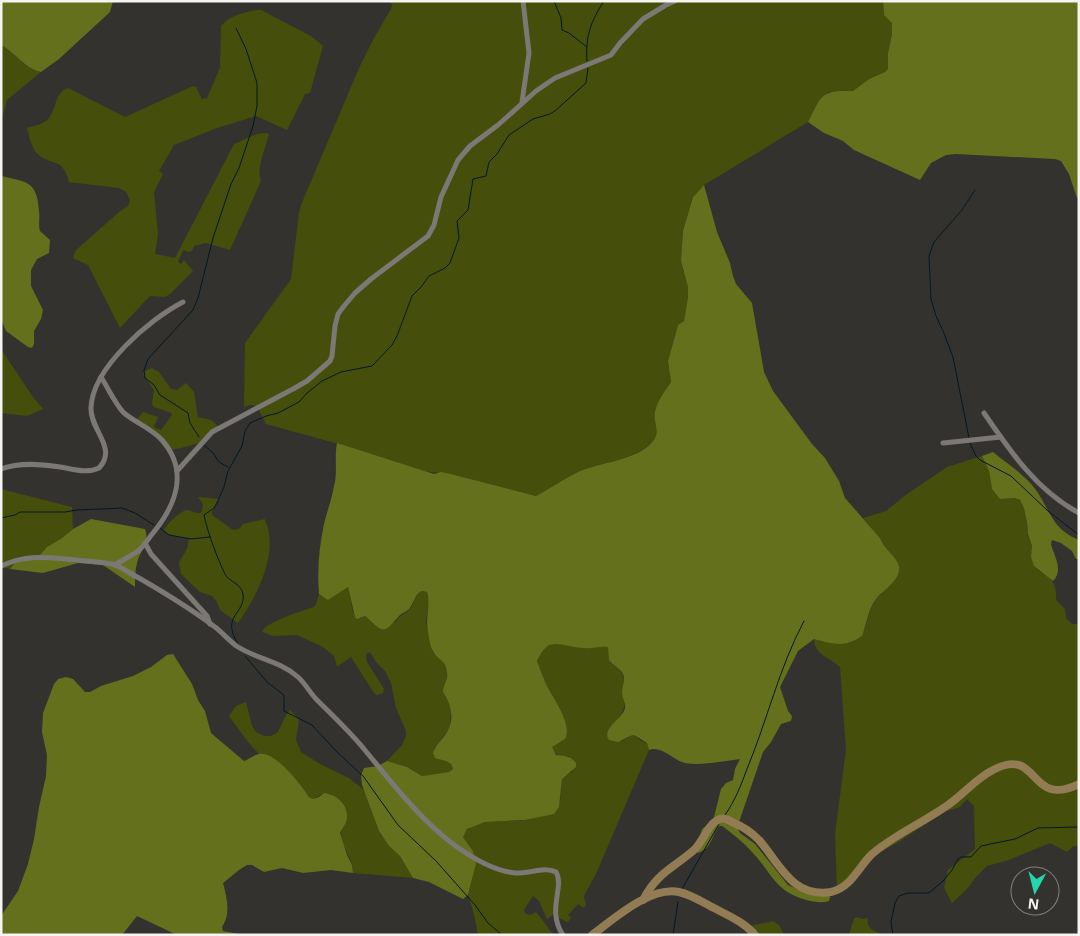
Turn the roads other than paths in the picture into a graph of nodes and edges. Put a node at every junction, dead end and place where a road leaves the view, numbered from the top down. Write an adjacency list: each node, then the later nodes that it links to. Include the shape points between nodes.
1 (523, 1): 3 (street, via 528,52)
2 (675, 1): 3 (street, via 643,19 611,55 555,78)
3 (522, 102): 10 (street, via 458,160 428,236 371,279 338,314 330,361 293,389 212,432)
4 (183, 302): 5 (street, via 136,335)
5 (102, 377): 9 (street, via 91,407 91,416 106,448 106,457 99,468 89,472 37,464); 10 (street, via 124,413 161,439)
6 (984, 413): 7 (street)
7 (1000, 437): 8 (street); 11 (street, via 1030,475 1057,500)
8 (942, 443)
9 (1, 469)
10 (177, 471): 12 (street, via 176,493 171,507)
11 (1079, 513)
12 (145, 543): 13 (street); 15 (street, via 207,616)
13 (115, 565): 14 (street, via 45,557 19,559); 15 (street, via 168,595)
14 (1, 566)
15 (211, 625): 18 (street, via 244,651 278,663 300,678 417,812 460,849 487,865 503,870 556,872 555,912)
16 (1079, 784): 17 (street, via 1056,791 1046,788 1020,764 1000,766 946,807 876,851 845,886 831,892 814,892 798,886 751,832 723,818 711,826 698,846 658,877)
17 (643, 900): 19 (street); 20 (street, via 664,892 686,894 744,924)
18 (563, 935)
19 (592, 935)
20 (755, 935)

